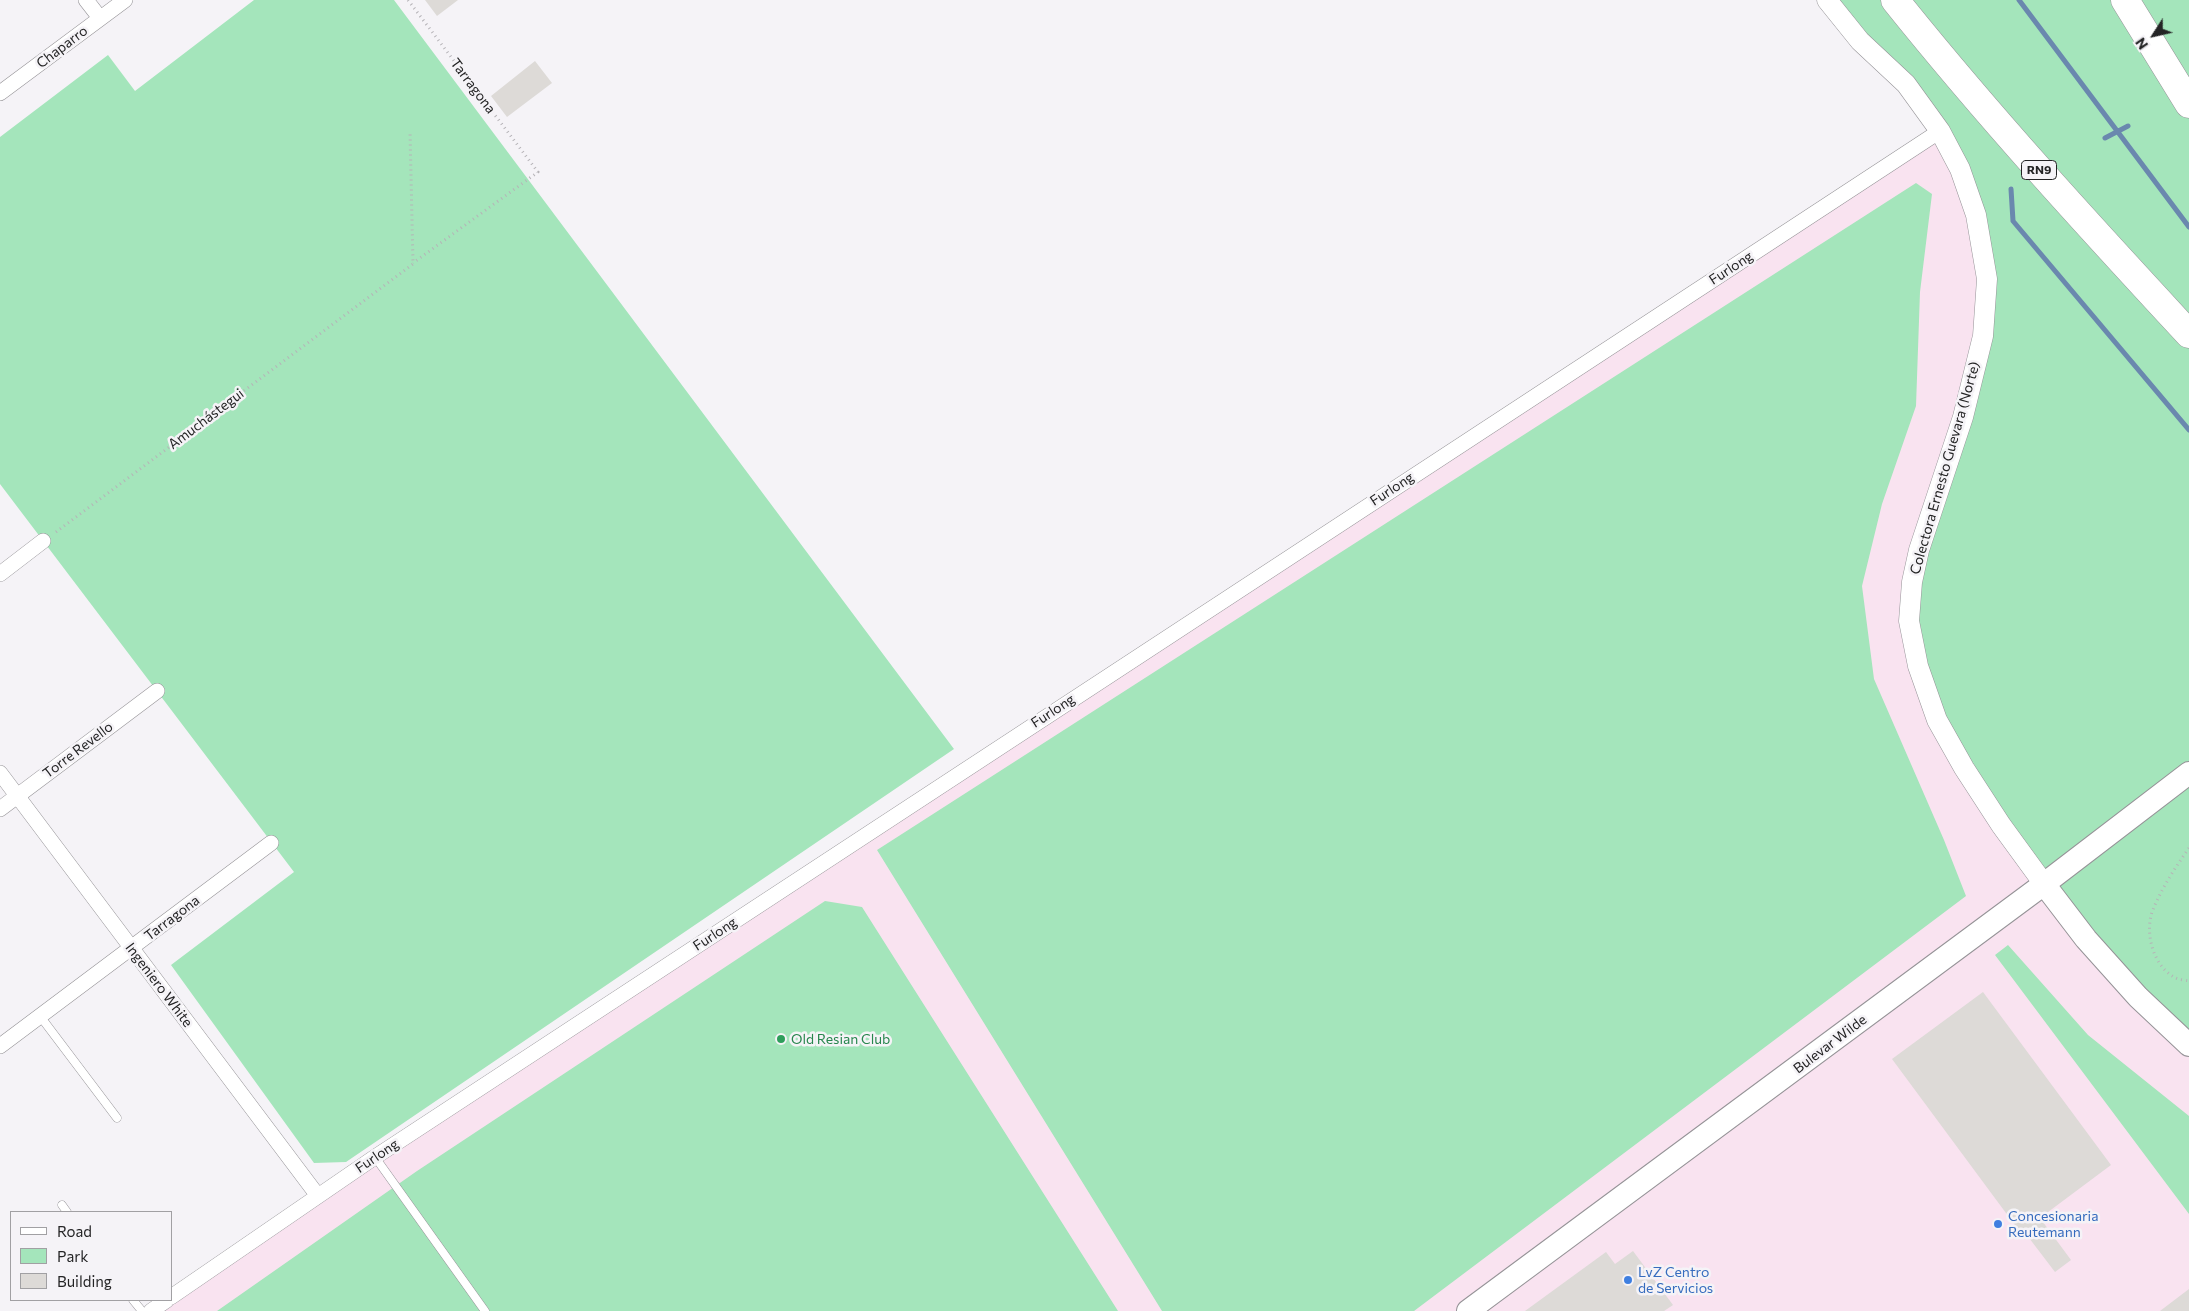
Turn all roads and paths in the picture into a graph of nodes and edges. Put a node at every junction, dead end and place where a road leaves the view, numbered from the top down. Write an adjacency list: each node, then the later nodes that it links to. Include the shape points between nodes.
1 (86, 0): 7 (street)
2 (125, 0): 7 (street, Chaparro)
3 (408, 0): 12 (path, Tarragona)
4 (1827, 0): 11 (street, Colectora Ernesto Guevara (Norte), via 1860,41 1906,84)
5 (1894, 0): 14 (highway, RN9, via 1970,92)
6 (2125, 0): 9 (highway)
7 (100, 18): 8 (street, Chaparro)
8 (0, 94)
9 (2189, 104)
10 (410, 131): 13 (path)
11 (1940, 131): 24 (street, Colectora Ernesto Guevara (Norte), via 1960,169 1976,215 1987,280 1983,336 1963,416 1919,550 1909,620 1918,666 1938,720 1964,768); 31 (street, Furlong)
12 (538, 172): 13 (path, Amuchástegui)
13 (412, 264): 15 (path, Amuchástegui)
14 (2189, 334)
15 (43, 542): 16 (street)
16 (0, 574)
17 (157, 691): 20 (street, Torre Revello)
18 (0, 773): 20 (street, Ingeniero White)
19 (2189, 773): 24 (main road, Bulevar Wilde)
20 (17, 796): 21 (street, Torre Revello); 25 (street, Ingeniero White)
21 (0, 809)
22 (272, 843): 25 (street, Tarragona)
23 (2189, 848): 26 (path, via 2168,880 2152,914 2150,941 2157,960 2174,977)
24 (2044, 884): 28 (main road, Colectora Ernesto Guevara (Norte), via 2086,939 2138,997); 39 (main road, Bulevar Wilde)
25 (132, 948): 27 (street, Tarragona); 32 (street, Ingeniero White)
26 (2189, 981)
27 (40, 1016): 29 (street, Tarragona); 30 (lane)
28 (2189, 1045)
29 (0, 1046)
30 (117, 1118)
31 (375, 1157): 32 (street, Furlong); 38 (lane)
32 (318, 1196): 33 (street, Furlong)
33 (172, 1296)
34 (134, 1301): 36 (lane)
35 (166, 1301): 37 (street)
36 (142, 1311)
37 (151, 1311)
38 (485, 1311)
39 (1468, 1311)

